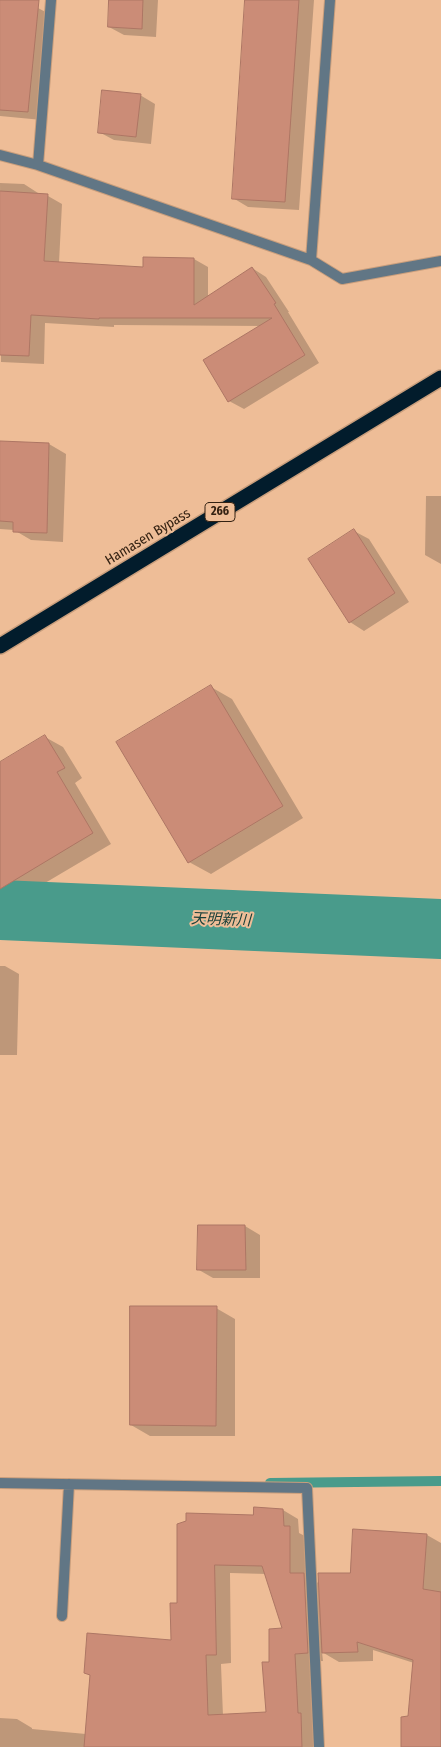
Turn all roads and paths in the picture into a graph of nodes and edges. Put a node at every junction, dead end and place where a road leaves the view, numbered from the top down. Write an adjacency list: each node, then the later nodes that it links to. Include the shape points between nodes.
1 (51, 0): 4 (street)
2 (330, 0): 5 (street)
3 (0, 155): 4 (street)
4 (38, 164): 5 (street)
5 (311, 260): 6 (street, via 342,279)
6 (441, 261)
7 (441, 378): 8 (highway, Hamasen Bypass / 266)
8 (0, 646)
9 (0, 1483): 10 (street)
10 (69, 1484): 11 (street); 12 (street, via 307,1488)
11 (62, 1616)
12 (319, 1747)

